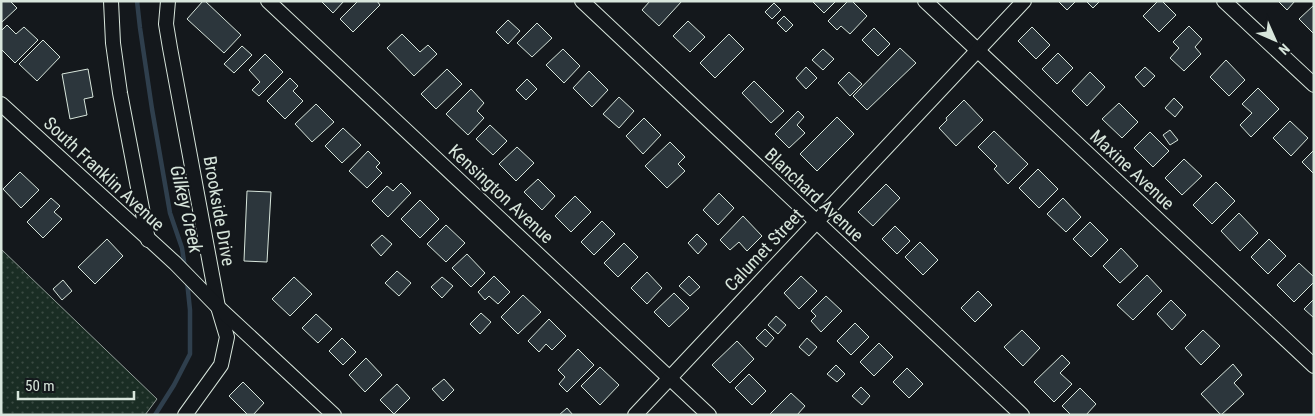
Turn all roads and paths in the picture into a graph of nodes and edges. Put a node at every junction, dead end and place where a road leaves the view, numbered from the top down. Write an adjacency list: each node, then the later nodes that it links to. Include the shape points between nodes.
1 (112, 1): 12 (street, via 117,73)
2 (168, 1): 13 (street, Brookside Drive, via 166,24)
3 (268, 1): 15 (street, Kensington Avenue)
4 (582, 1): 11 (street, Blanchard Avenue)
5 (925, 1): 8 (street, Maxine Avenue)
6 (1024, 1): 8 (street, Calumet Street)
7 (1224, 1): 9 (street)
8 (977, 50): 11 (street, Calumet Street); 14 (street, Maxine Avenue)
9 (1314, 85)
10 (1, 104): 12 (street, South Franklin Avenue)
11 (816, 222): 15 (street, Calumet Street); 20 (street, Blanchard Avenue)
12 (148, 240): 13 (street, South Franklin Avenue)
13 (218, 307): 16 (street, Brookside Drive, via 227,338 220,365); 17 (street, South Franklin Avenue)
14 (1314, 366)
15 (670, 379): 18 (street, Calumet Street); 19 (street, Kensington Avenue)
16 (185, 415)
17 (334, 415)
18 (635, 415)
19 (709, 415)
20 (1022, 415)

